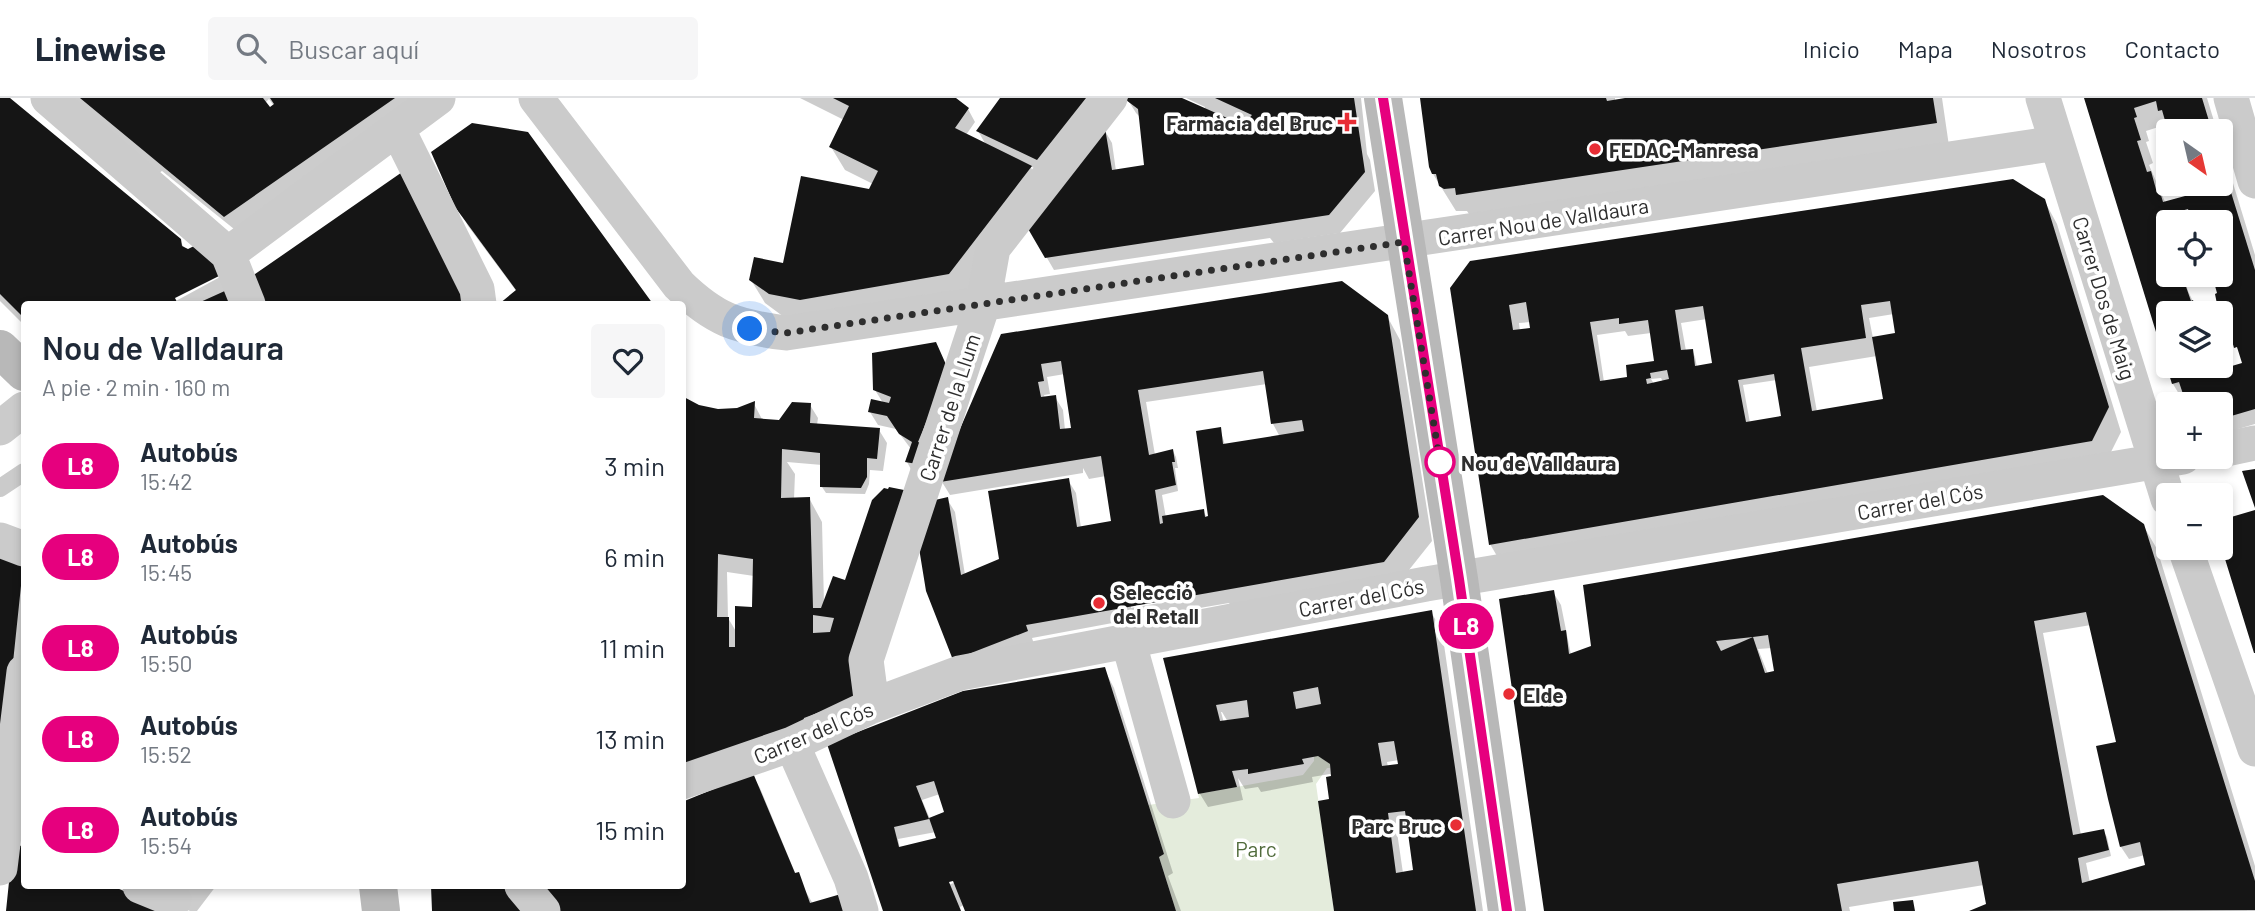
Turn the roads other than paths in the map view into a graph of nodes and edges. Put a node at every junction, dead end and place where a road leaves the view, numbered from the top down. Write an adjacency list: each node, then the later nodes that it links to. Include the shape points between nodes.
1 (48, 98): 12 (street)
2 (438, 98): 8 (street)
3 (536, 98): 15 (street, Carrer Nou de Valldaura, via 679,285 701,306 726,320 750,329 786,333)
4 (1110, 98): 15 (street, Carrer de la Llum, via 993,248)
5 (1383, 98): 11 (street)
6 (2043, 98): 9 (street, Carrer Dos de Maig)
7 (2231, 98): 10 (street)
8 (397, 128): 12 (street); 14 (street, via 477,289)
9 (2057, 143): 11 (street, Carrer Nou de Valldaura); 19 (street, Carrer Dos de Maig)
10 (2255, 181)
11 (1404, 242): 15 (street, Carrer Nou de Valldaura); 29 (street)
12 (228, 254): 13 (street)
13 (246, 301)
14 (479, 301)
15 (983, 304): 32 (street, Carrer de la Llum, via 866,660)
16 (0, 349): 17 (street)
17 (21, 369)
18 (21, 411): 20 (street)
19 (2156, 422)
20 (0, 428)
21 (2255, 443): 22 (street)
22 (2233, 448)
23 (2156, 461): 29 (street, Carrer del Cós)
24 (21, 474): 25 (lane)
25 (0, 488)
26 (0, 540): 27 (street)
27 (21, 548)
28 (2189, 560): 34 (street)
29 (1459, 579): 30 (street, Carrer del Cós); 46 (street)
30 (1128, 640): 32 (street, Carrer del Cós, via 960,673); 36 (street)
31 (21, 706): 37 (street)
32 (872, 706): 33 (street, Carrer del Cós)
33 (792, 744): 35 (street, Carrer del Cós); 45 (street)
34 (2255, 749)
35 (686, 781)
36 (1173, 801)
37 (10, 833): 38 (street)
38 (0, 868)
39 (147, 889): 42 (street)
40 (378, 889): 43 (street)
41 (525, 889): 44 (street)
42 (174, 900)
43 (381, 911)
44 (543, 911)
45 (861, 911)
46 (1507, 911)

